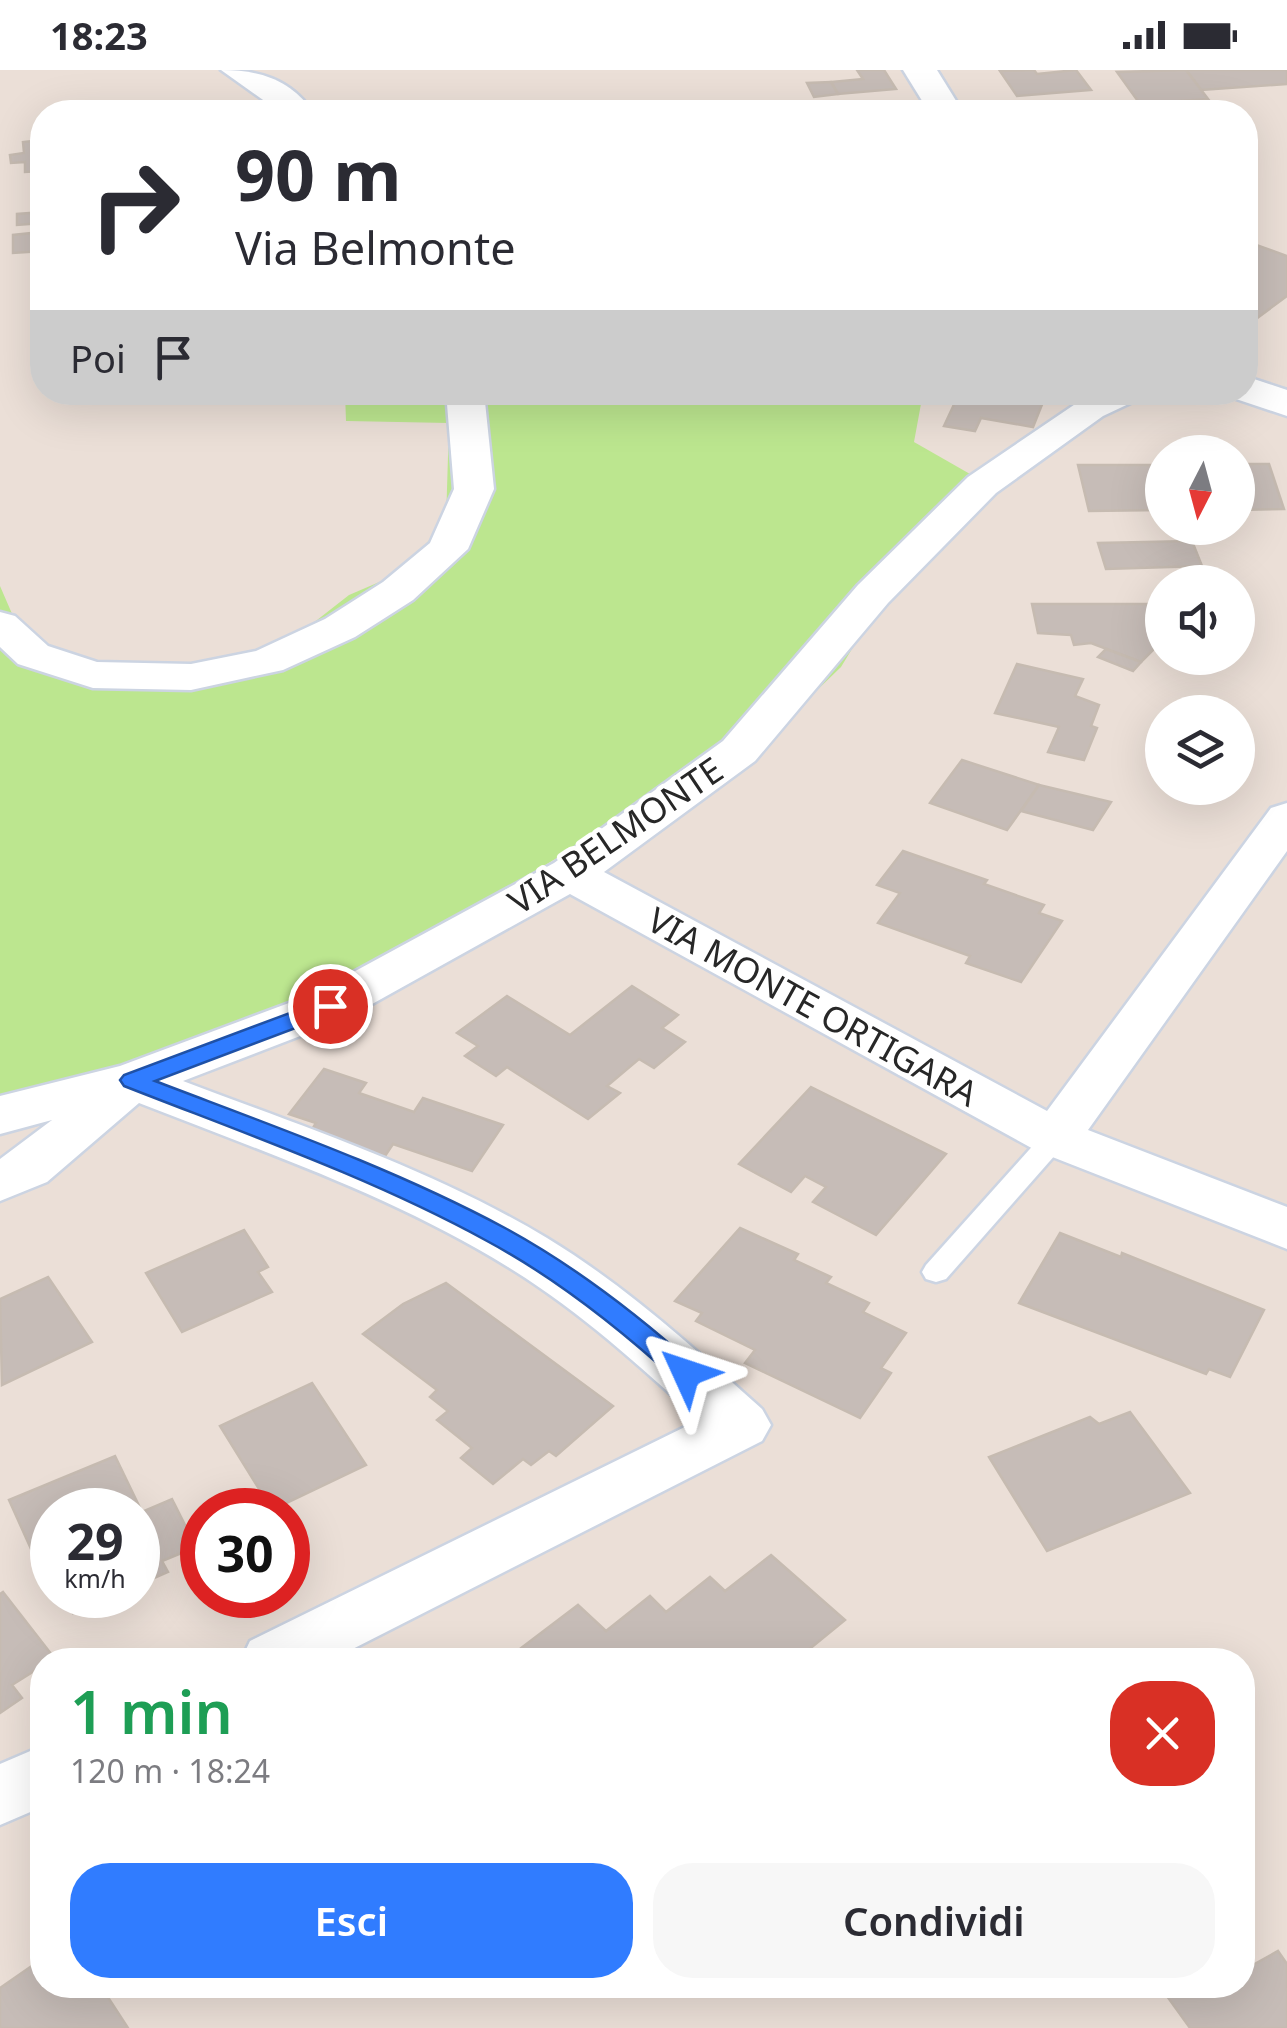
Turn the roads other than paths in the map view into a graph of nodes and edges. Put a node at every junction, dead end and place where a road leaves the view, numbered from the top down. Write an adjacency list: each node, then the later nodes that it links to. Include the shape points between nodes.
1 (237, 70): 3 (street)
2 (920, 70): 4 (street)
3 (285, 100)
4 (939, 100)
5 (1258, 393): 6 (street)
6 (1287, 404)
7 (466, 405): 9 (street, via 474,489 448,549 340,628 268,662 191,677 93,675 33,655)
8 (1097, 405): 11 (street, VIA BELMONTE, via 982,485 872,594 739,751)
9 (0, 625)
10 (1287, 818): 14 (street)
11 (570, 874): 12 (street, VIA BELMONTE, via 330,1006); 14 (street, VIA MONTE ORTIGARA)
12 (132, 1080): 13 (street, VIA BELMONTE); 15 (street, via 30,1168); 18 (street, via 377,1176 498,1235 628,1321 742,1425)
13 (0, 1115)
14 (1055, 1138): 16 (street, VIA MONTE ORTIGARA); 17 (lane)
15 (0, 1181)
16 (1287, 1229)
17 (936, 1272)
18 (296, 1648)
19 (30, 1780): 20 (street)
20 (0, 1796)

